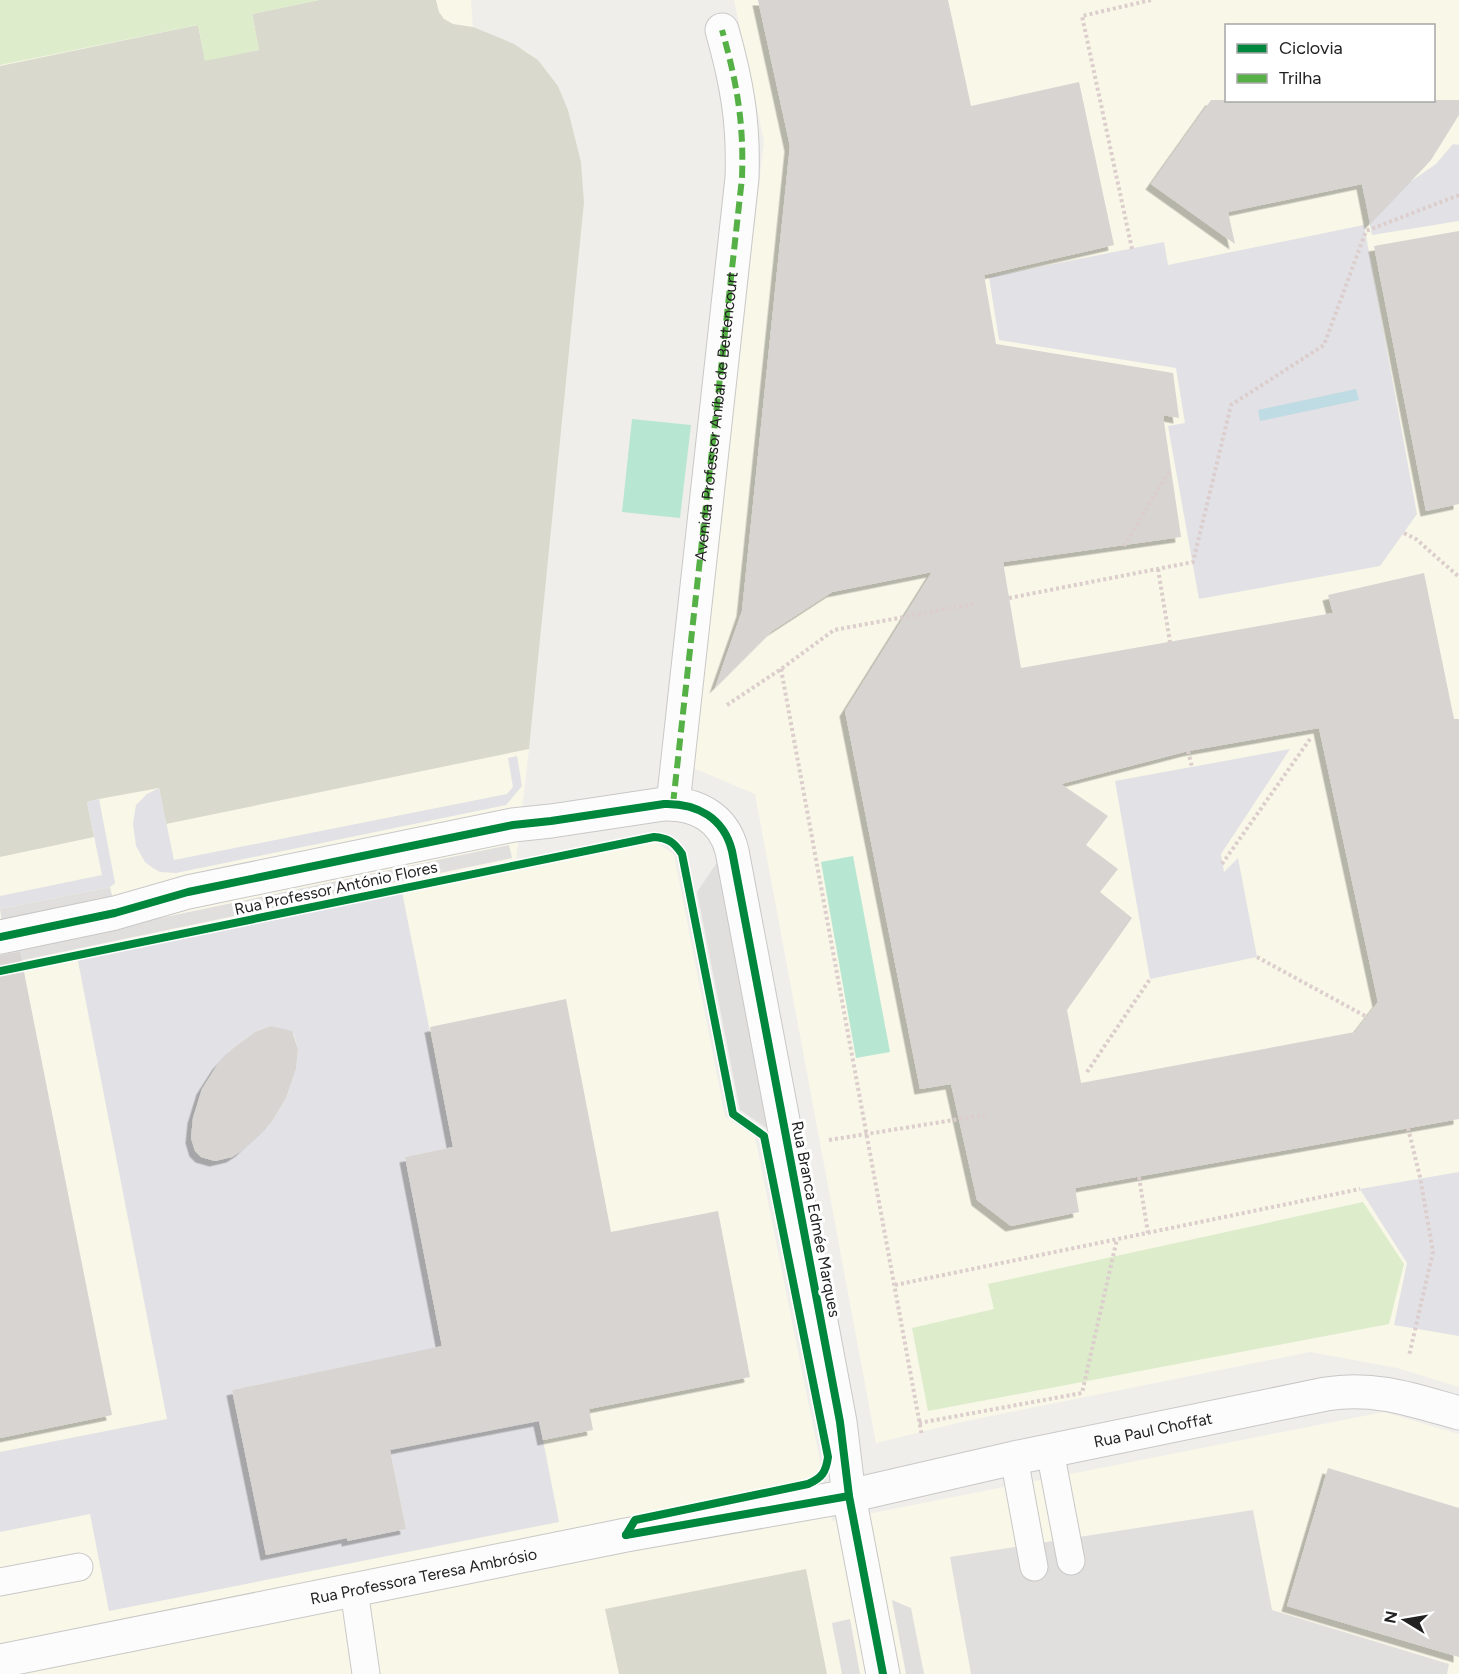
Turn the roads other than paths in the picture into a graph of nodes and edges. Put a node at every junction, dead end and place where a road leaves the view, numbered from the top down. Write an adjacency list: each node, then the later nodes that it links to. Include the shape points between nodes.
1 (722, 30): 2 (street, Avenida Professor Aníbal de Bettencourt, via 739,98 742,178)
2 (673, 804): 3 (street, Rua Professor António Flores, via 513,825 188,892 115,913); 7 (street, Rua Branca Edmée Marques, via 707,815 728,836 840,1422)
3 (0, 937)
4 (1459, 1413): 5 (street, Rua Paul Choffat, via 1400,1396 1339,1392)
5 (1050, 1450): 6 (street, Rua Paul Choffat); 8 (lane)
6 (1014, 1458): 7 (street, Rua Paul Choffat); 10 (lane)
7 (849, 1496): 12 (street, Rua Professora Teresa Ambrósio, via 616,1537); 15 (street, Rua Branca Edmée Marques)
8 (1071, 1562)
9 (79, 1567): 11 (lane)
10 (1034, 1567)
11 (0, 1582)
12 (354, 1590): 13 (street, Rua Professora Teresa Ambrósio); 14 (lane)
13 (0, 1661)
14 (366, 1674)
15 (883, 1674)

